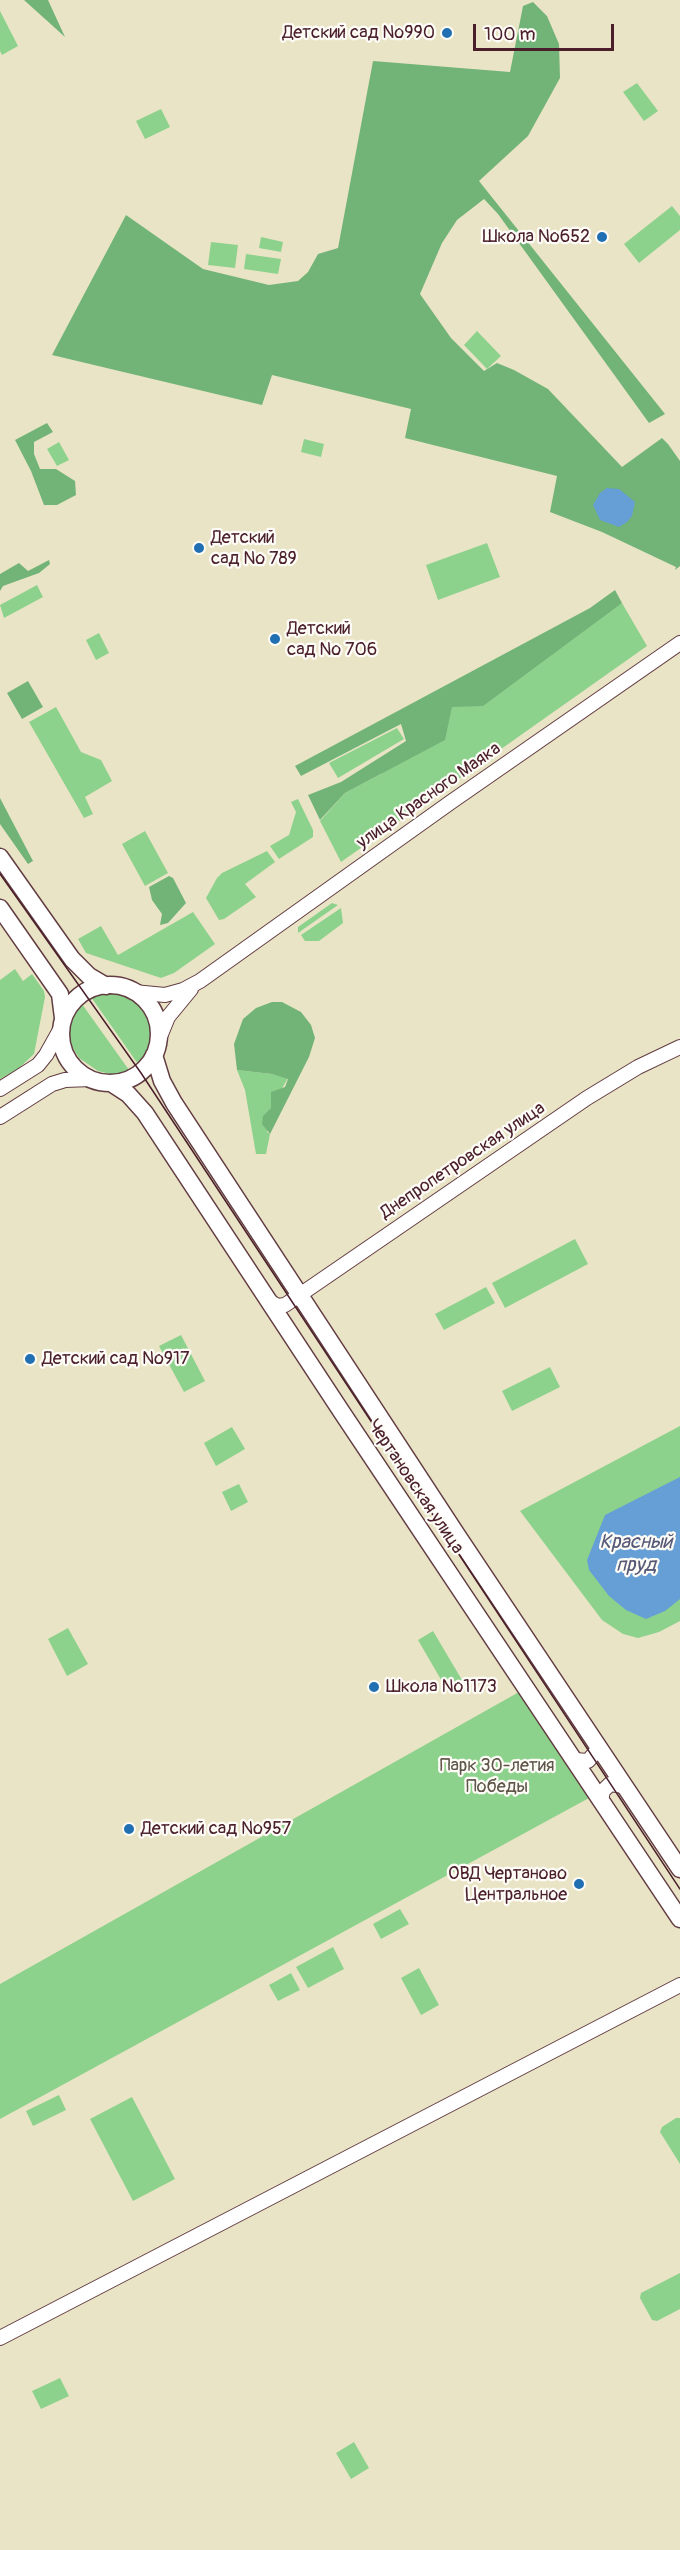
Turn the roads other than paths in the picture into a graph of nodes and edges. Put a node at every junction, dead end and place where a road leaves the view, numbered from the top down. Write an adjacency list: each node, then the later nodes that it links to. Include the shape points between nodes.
1 (680, 643): 4 (street, улица Красного Маяка)
2 (0, 857): 5 (main road, via 72,959 88,976)
3 (0, 908): 7 (main road, via 60,994)
4 (200, 981): 6 (street, улица Красного Маяка, via 165,995); 8 (street, улица Красного Маяка, via 168,1017)
5 (106, 986): 6 (main road); 7 (main road, via 80,996 68,1008)
6 (134, 992): 8 (main road, Чертановская улица, via 154,1012)
7 (61, 1024): 10 (main road, via 61,1044 66,1055 80,1073); 12 (street, via 38,1065)
8 (157, 1047): 11 (main road, via 136,1076); 14 (main road, Чертановская улица, via 156,1067 170,1096)
9 (680, 1047): 14 (street, Днепропетровская улица, via 586,1098)
10 (91, 1079): 11 (main road, Чертановская улица); 13 (street, via 52,1084)
11 (111, 1083): 15 (main road, Чертановская улица, via 140,1106)
12 (0, 1089)
13 (0, 1117)
14 (299, 1295): 15 (street, Днепропетровская улица, via 285,1305); 16 (main road, Чертановская улица)
15 (269, 1301): 17 (main road, Чертановская улица)
16 (321, 1328): 17 (main road, via 306,1326); 18 (main road, Чертановская улица)
17 (296, 1342): 19 (main road, Чертановская улица)
18 (599, 1749): 19 (street, via 588,1761); 20 (main road, Чертановская улица)
19 (575, 1760): 21 (main road, Чертановская улица)
20 (624, 1786): 21 (street, via 610,1784); 22 (main road, Чертановская улица)
21 (601, 1800): 23 (main road, Чертановская улица)
22 (680, 1869)
23 (680, 1919)
24 (680, 1984): 25 (street)
25 (0, 2337)

